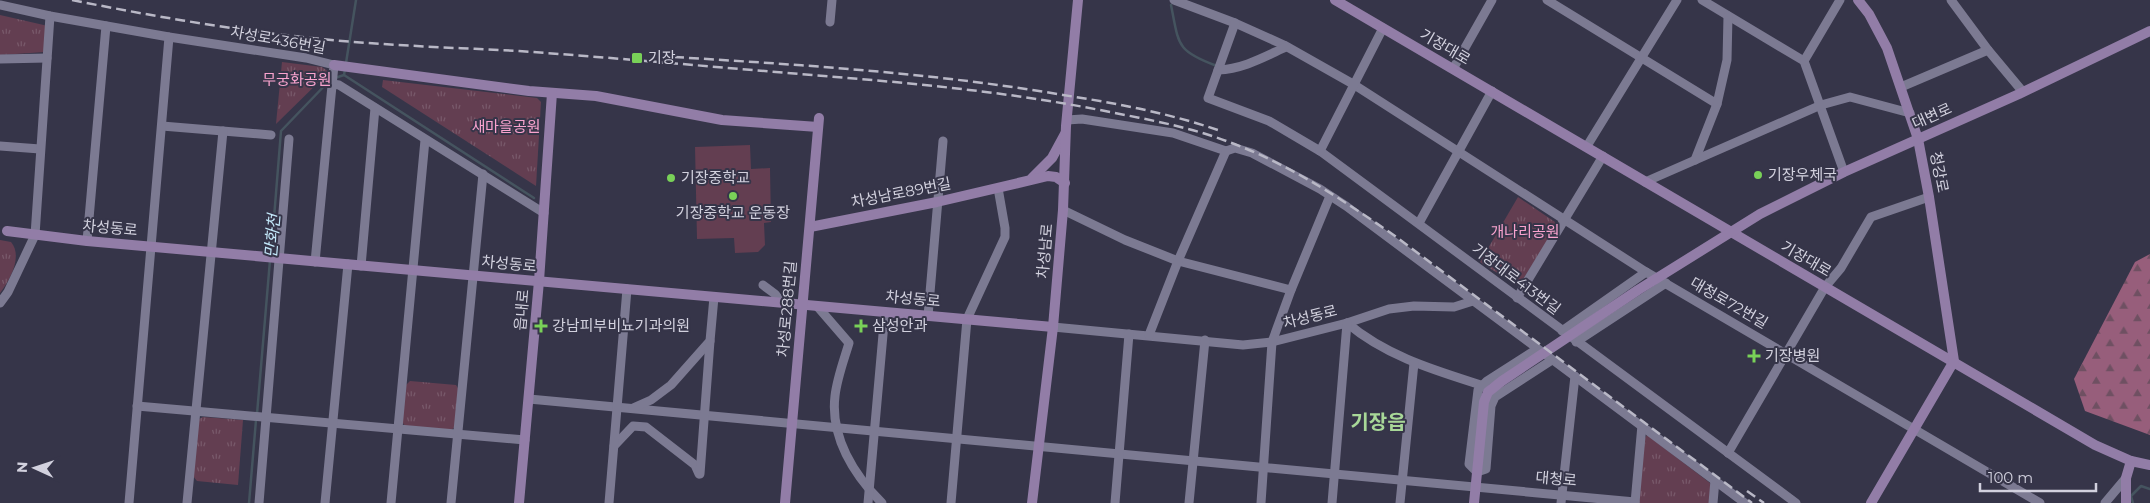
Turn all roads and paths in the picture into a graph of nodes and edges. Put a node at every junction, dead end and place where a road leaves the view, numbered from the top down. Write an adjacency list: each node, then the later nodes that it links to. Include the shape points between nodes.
1 (832, 0): 15 (street)
2 (1078, 0): 40 (street, 차성남로)
3 (1174, 0): 16 (street, 대청로72번길)
4 (1336, 0): 18 (street, 기장대로)
5 (1492, 0): 28 (street)
6 (1547, 0): 24 (street)
7 (1677, 0): 24 (street)
8 (1702, 0): 14 (street)
9 (1840, 0): 26 (street)
10 (1858, 0): 32 (street, 청강로, via 1887,48)
11 (1950, 0): 22 (street)
12 (0, 5): 13 (street, 차성로436번길)
13 (50, 16): 17 (street, 차성로436번길); 23 (street)
14 (1728, 16): 26 (street); 36 (street, via 1727,60)
15 (830, 22)
16 (1235, 23): 21 (street, 대청로72번길); 29 (street)
17 (106, 26): 20 (street, 차성로436번길); 74 (street)
18 (1383, 28): 28 (street, 기장대로); 31 (street)
19 (2150, 31): 34 (street, 대변로)
20 (169, 37): 27 (street, 차성로436번길, via 306,58); 42 (street)
21 (1286, 47): 29 (street, via 1247,65); 31 (street, 대청로72번길)
22 (1988, 50): 32 (street); 34 (street)
23 (48, 58): 25 (street); 51 (street)
24 (1641, 58): 36 (street); 50 (street)
25 (0, 59)
26 (1804, 61): 37 (street)
27 (335, 68): 30 (street); 35 (street, 차성로436번길)
28 (1453, 69): 33 (street, 기장대로)
29 (1218, 70): 53 (street, 기장대로413번길, via 1208,98 1269,122)
30 (333, 83): 38 (street); 79 (street)
31 (1353, 84): 53 (street); 54 (street, 대청로72번길)
32 (1901, 87): 39 (street, 청강로)
33 (1492, 92): 50 (street, 기장대로); 54 (street)
34 (2023, 92): 46 (street, 대변로)
35 (552, 93): 41 (street, 차성로436번길, via 596,96 722,120); 67 (street, 읍내로)
36 (1717, 104): 56 (street)
37 (1821, 105): 39 (street, via 1850,97); 56 (street); 57 (street)
38 (375, 108): 47 (street); 81 (street)
39 (1910, 113): 46 (street, 청강로)
40 (1067, 120): 52 (street, via 1082,119 1173,133); 59 (street, via 1055,154); 61 (street, 차성남로)
41 (818, 122): 70 (street, 차성로288번길)
42 (162, 126): 43 (street); 75 (street)
43 (223, 131): 44 (street); 76 (street)
44 (271, 135)
45 (289, 139): 77 (street)
46 (1918, 139): 57 (street, 대변로); 64 (street, 청강로)
47 (425, 140): 58 (street); 82 (street)
48 (943, 141): 65 (street)
49 (0, 146): 51 (street)
50 (1587, 146): 55 (street, 기장대로)
51 (40, 150): 73 (street)
52 (1226, 151): 63 (street, via 1235,148 1252,153); 78 (street)
53 (1320, 151): 69 (street, 기장대로413번길)
54 (1458, 152): 68 (street, 대청로72번길); 69 (street)
55 (1603, 156): 60 (street, 기장대로); 68 (street)
56 (1695, 160): 60 (street)
57 (1844, 172): 72 (street, 대변로)
58 (483, 174): 67 (street); 84 (street, 차성동로)
59 (1030, 180): 61 (street, 차성남로89번길, via 1052,176); 62 (street, 차성남로89번길)
60 (1645, 182): 72 (street, 기장대로)
61 (1065, 183): 66 (street, 차성남로)
62 (998, 188): 65 (street, 차성남로89번길); 100 (street, via 1005,237)
63 (1330, 196): 90 (street); 93 (street)
64 (1929, 197): 88 (street, via 1871,218 1840,268); 113 (street, 청강로)
65 (938, 202): 70 (street, 차성남로89번길); 99 (street)
66 (1063, 210): 78 (street); 102 (street, 차성남로)
67 (544, 213): 85 (street, 읍내로)
68 (1565, 220): 83 (street, 대청로72번길); 92 (street)
69 (1419, 223): 92 (street, 기장대로413번길)
70 (810, 227): 96 (street, 차성로288번길)
71 (7, 231): 73 (street, 차성동로)
72 (1729, 232): 86 (street); 88 (street, 기장대로)
73 (34, 235): 74 (street, 차성동로); 94 (street)
74 (87, 242): 75 (street, 차성동로)
75 (151, 247): 76 (street, 차성동로); 118 (street)
76 (211, 252): 77 (street, 차성동로); 121 (street)
77 (273, 258): 79 (street, 차성동로); 123 (street)
78 (1178, 261): 90 (street); 105 (street)
79 (315, 262): 80 (street, 차성동로)
80 (348, 264): 81 (street, 차성동로); 125 (street)
81 (361, 266): 82 (street, 차성동로)
82 (414, 270): 84 (street, 차성동로); 128 (street)
83 (1646, 272): 86 (street, 대청로72번길); 103 (street)
84 (473, 276): 85 (street, 차성동로); 131 (street)
85 (540, 281): 89 (street, 차성동로); 117 (street, 읍내로)
86 (1661, 281): 109 (street); 111 (street, 대청로72번길); 142 (street, via 1638,290 1488,392)
87 (763, 285): 95 (street)
88 (1824, 287): 111 (street); 113 (street, 기장대로)
89 (627, 289): 91 (street, 차성동로); 119 (street)
90 (1291, 290): 108 (street)
91 (714, 297): 95 (street, 차성동로); 107 (street)
92 (1517, 298): 103 (street, 기장대로413번길)
93 (1473, 301): 101 (street, 차성동로, via 1454,307 1389,309); 110 (street)
94 (0, 303)
95 (782, 303): 96 (street, 차성동로)
96 (803, 305): 97 (street, 차성동로); 124 (street, 차성로288번길)
97 (817, 306): 98 (street, 차성동로); 127 (street, via 848,343 835,395)
98 (885, 312): 99 (street, 차성동로); 130 (street)
99 (928, 316): 100 (street, 차성동로)
100 (967, 319): 102 (street, 차성동로); 132 (street)
101 (1348, 323): 108 (street, 차성동로); 114 (street, 차성동로, via 1363,336); 143 (street)
102 (1053, 327): 104 (street, 차성동로); 135 (street, 차성남로)
103 (1562, 331): 109 (street, 기장대로413번길)
104 (1129, 334): 105 (street, 차성동로); 137 (street)
105 (1149, 335): 106 (street, 차성동로)
106 (1205, 340): 108 (street, 차성동로, via 1243,345); 138 (street)
107 (710, 341): 120 (street, via 660,394); 122 (street)
108 (1272, 342): 141 (street)
109 (1576, 342): 136 (street, 기장대로413번길)
110 (1537, 349): 112 (street); 116 (street)
111 (1786, 354): 129 (street, 대청로72번길); 136 (street)
112 (1552, 360): 115 (street); 142 (street, via 1495,398 1491,406 1486,469)
113 (1954, 361): 129 (street); 139 (street, 기장대로, via 2095,445)
114 (1414, 363): 116 (street, 차성동로); 145 (street)
115 (1575, 376): 126 (street); 149 (street)
116 (1481, 385): 142 (street, via 1476,399 1469,464)
117 (529, 398): 119 (street, 대청로); 133 (street, 읍내로)
118 (137, 406): 121 (street); 151 (street)
119 (617, 407): 120 (street, 대청로); 134 (street)
120 (632, 408): 122 (street, 대청로)
121 (196, 412): 123 (street); 152 (street)
122 (704, 415): 124 (street, 대청로); 134 (street, via 700,474 695,465 646,427 633,426)
123 (263, 418): 125 (street); 153 (street)
124 (792, 423): 127 (street, 대청로); 160 (street, 차성로288번길)
125 (333, 424): 128 (street); 154 (street)
126 (1642, 425): 146 (street); 150 (street)
127 (837, 427): 130 (street, 대청로); 148 (street, via 845,455)
128 (398, 429): 131 (street); 155 (street)
129 (1914, 429): 174 (street); 175 (street, 대청로72번길)
130 (874, 431): 132 (street, 대청로); 148 (street)
131 (457, 435): 133 (street); 157 (street)
132 (957, 438): 135 (street, 대청로); 163 (street)
133 (525, 440): 158 (street, 읍내로)
134 (614, 446): 159 (street)
135 (1038, 446): 137 (street, 대청로); 164 (street, 차성남로)
136 (1728, 453): 173 (street, 기장대로413번길)
137 (1119, 454): 138 (street, 대청로); 165 (street)
138 (1193, 460): 141 (street, 대청로); 166 (street)
139 (2131, 461): 140 (street, 기장대로); 144 (street)
140 (2150, 465)
141 (1264, 467): 143 (street, 대청로); 167 (street)
142 (1476, 472): 147 (street)
143 (1335, 474): 145 (street, 대청로); 168 (street)
144 (2126, 478): 176 (street); 177 (street)
145 (1402, 480): 147 (street, 대청로); 169 (street)
146 (1715, 480): 171 (street); 172 (street)
147 (1475, 487): 149 (street, 대청로); 170 (street)
148 (869, 491): 161 (street); 162 (street)
149 (1562, 499): 150 (street, 대청로)
150 (1635, 502)
151 (130, 503)
152 (187, 503)
153 (259, 503)
154 (325, 503)
155 (391, 503): 156 (street)
156 (398, 503)
157 (450, 503)
158 (519, 503)
159 (610, 503)
160 (785, 503)
161 (868, 503)
162 (882, 503)
163 (951, 503)
164 (1032, 503)
165 (1115, 503)
166 (1189, 503)
167 (1261, 503)
168 (1332, 503)
169 (1400, 503)
170 (1474, 503)
171 (1713, 503)
172 (1745, 503)
173 (1796, 503)
174 (1871, 503)
175 (2040, 503)
176 (2105, 503)
177 (2126, 503)

